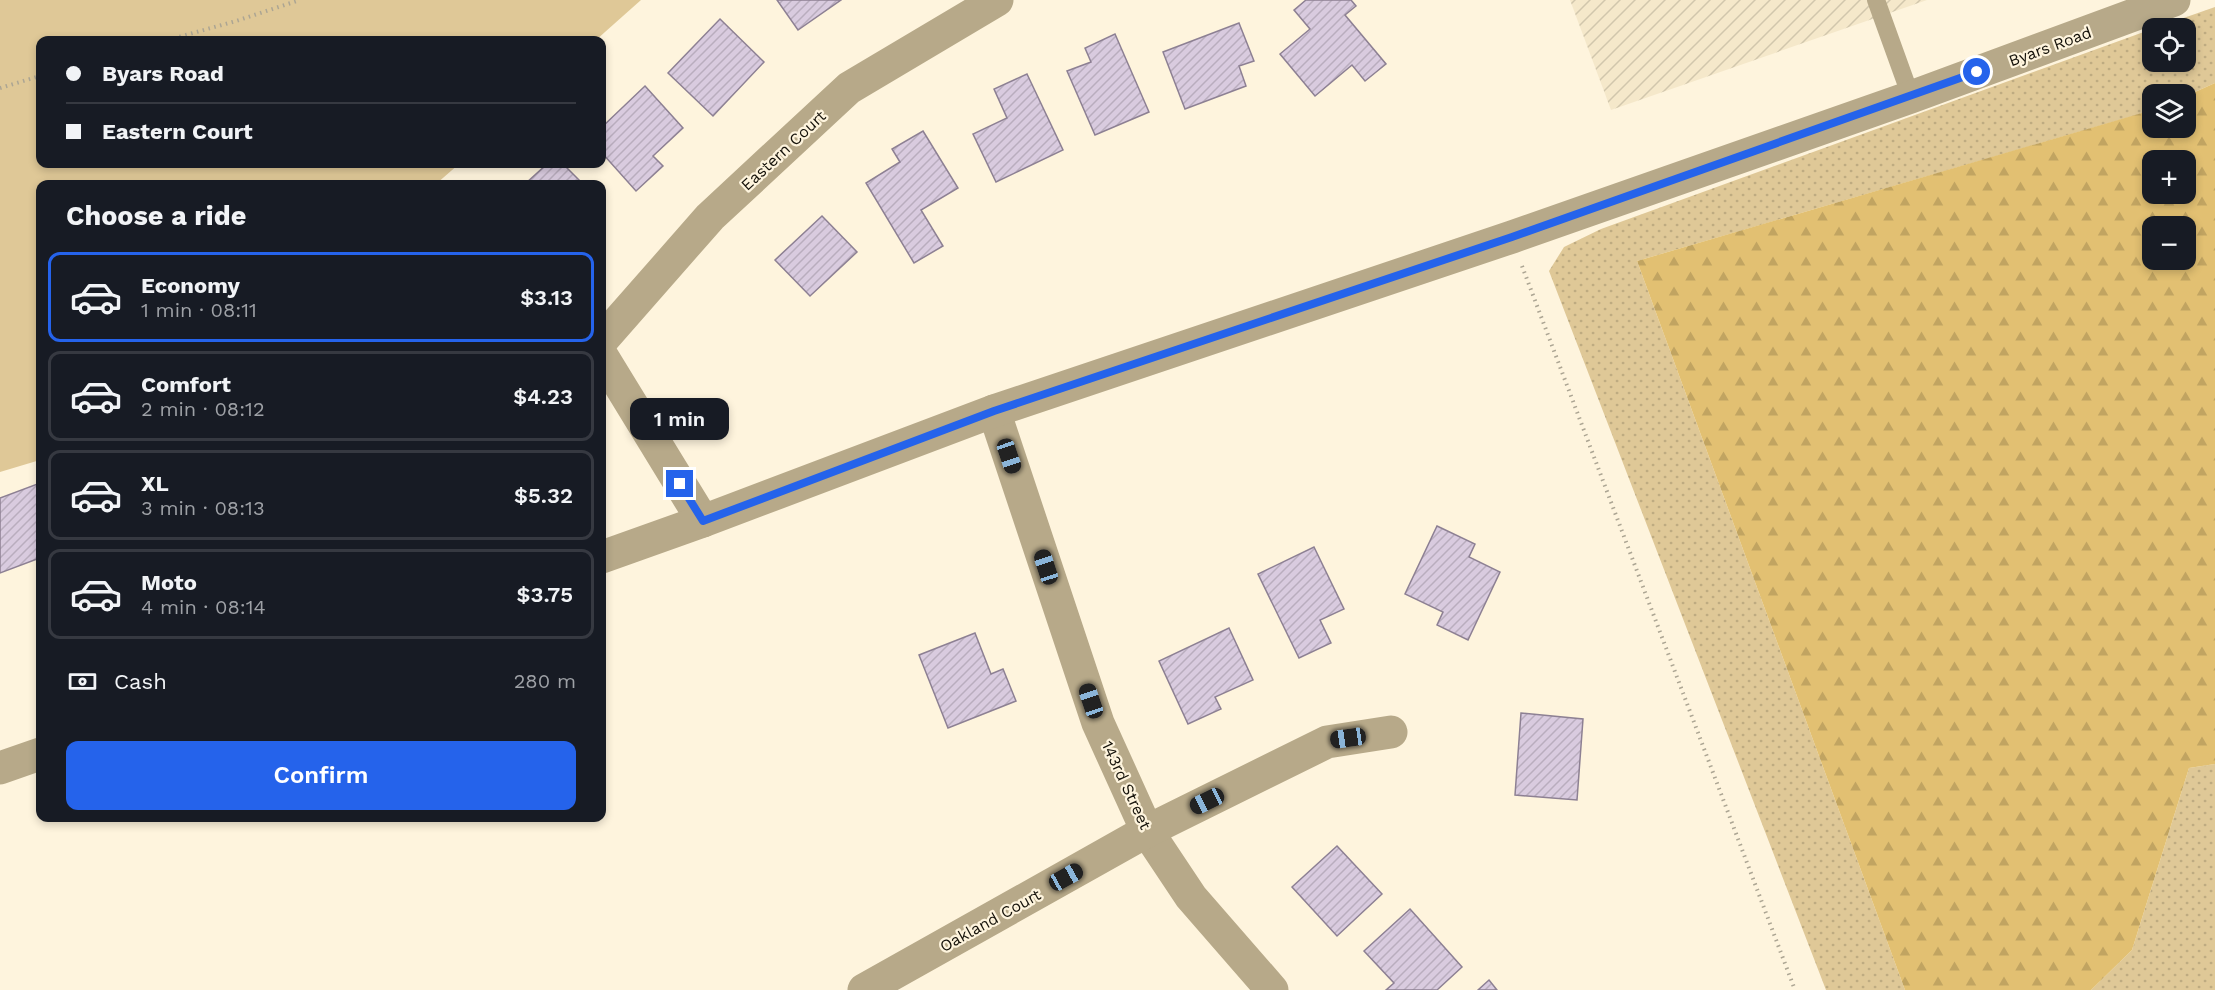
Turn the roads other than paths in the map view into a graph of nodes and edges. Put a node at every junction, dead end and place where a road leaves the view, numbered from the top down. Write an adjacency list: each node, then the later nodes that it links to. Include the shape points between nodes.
1 (997, 0): 5 (street, Eastern Court, via 849,88 710,217)
2 (1876, 0): 4 (lane)
3 (2174, 0): 4 (street, Byars Road)
4 (1911, 97): 7 (street, Byars Road, via 1512,237)
5 (606, 335)
6 (606, 363): 8 (street)
7 (994, 411): 8 (street, Byars Road); 13 (street, 143rd Street, via 1098,723)
8 (703, 521): 9 (street, Byars Road)
9 (606, 556)
10 (1391, 732): 13 (street, Oakland Court, via 1327,741)
11 (36, 755): 12 (street)
12 (0, 768)
13 (1147, 831): 14 (street, Oakland Court); 15 (street, 143rd Street, via 1191,897)
14 (864, 990)
15 (1272, 990)

